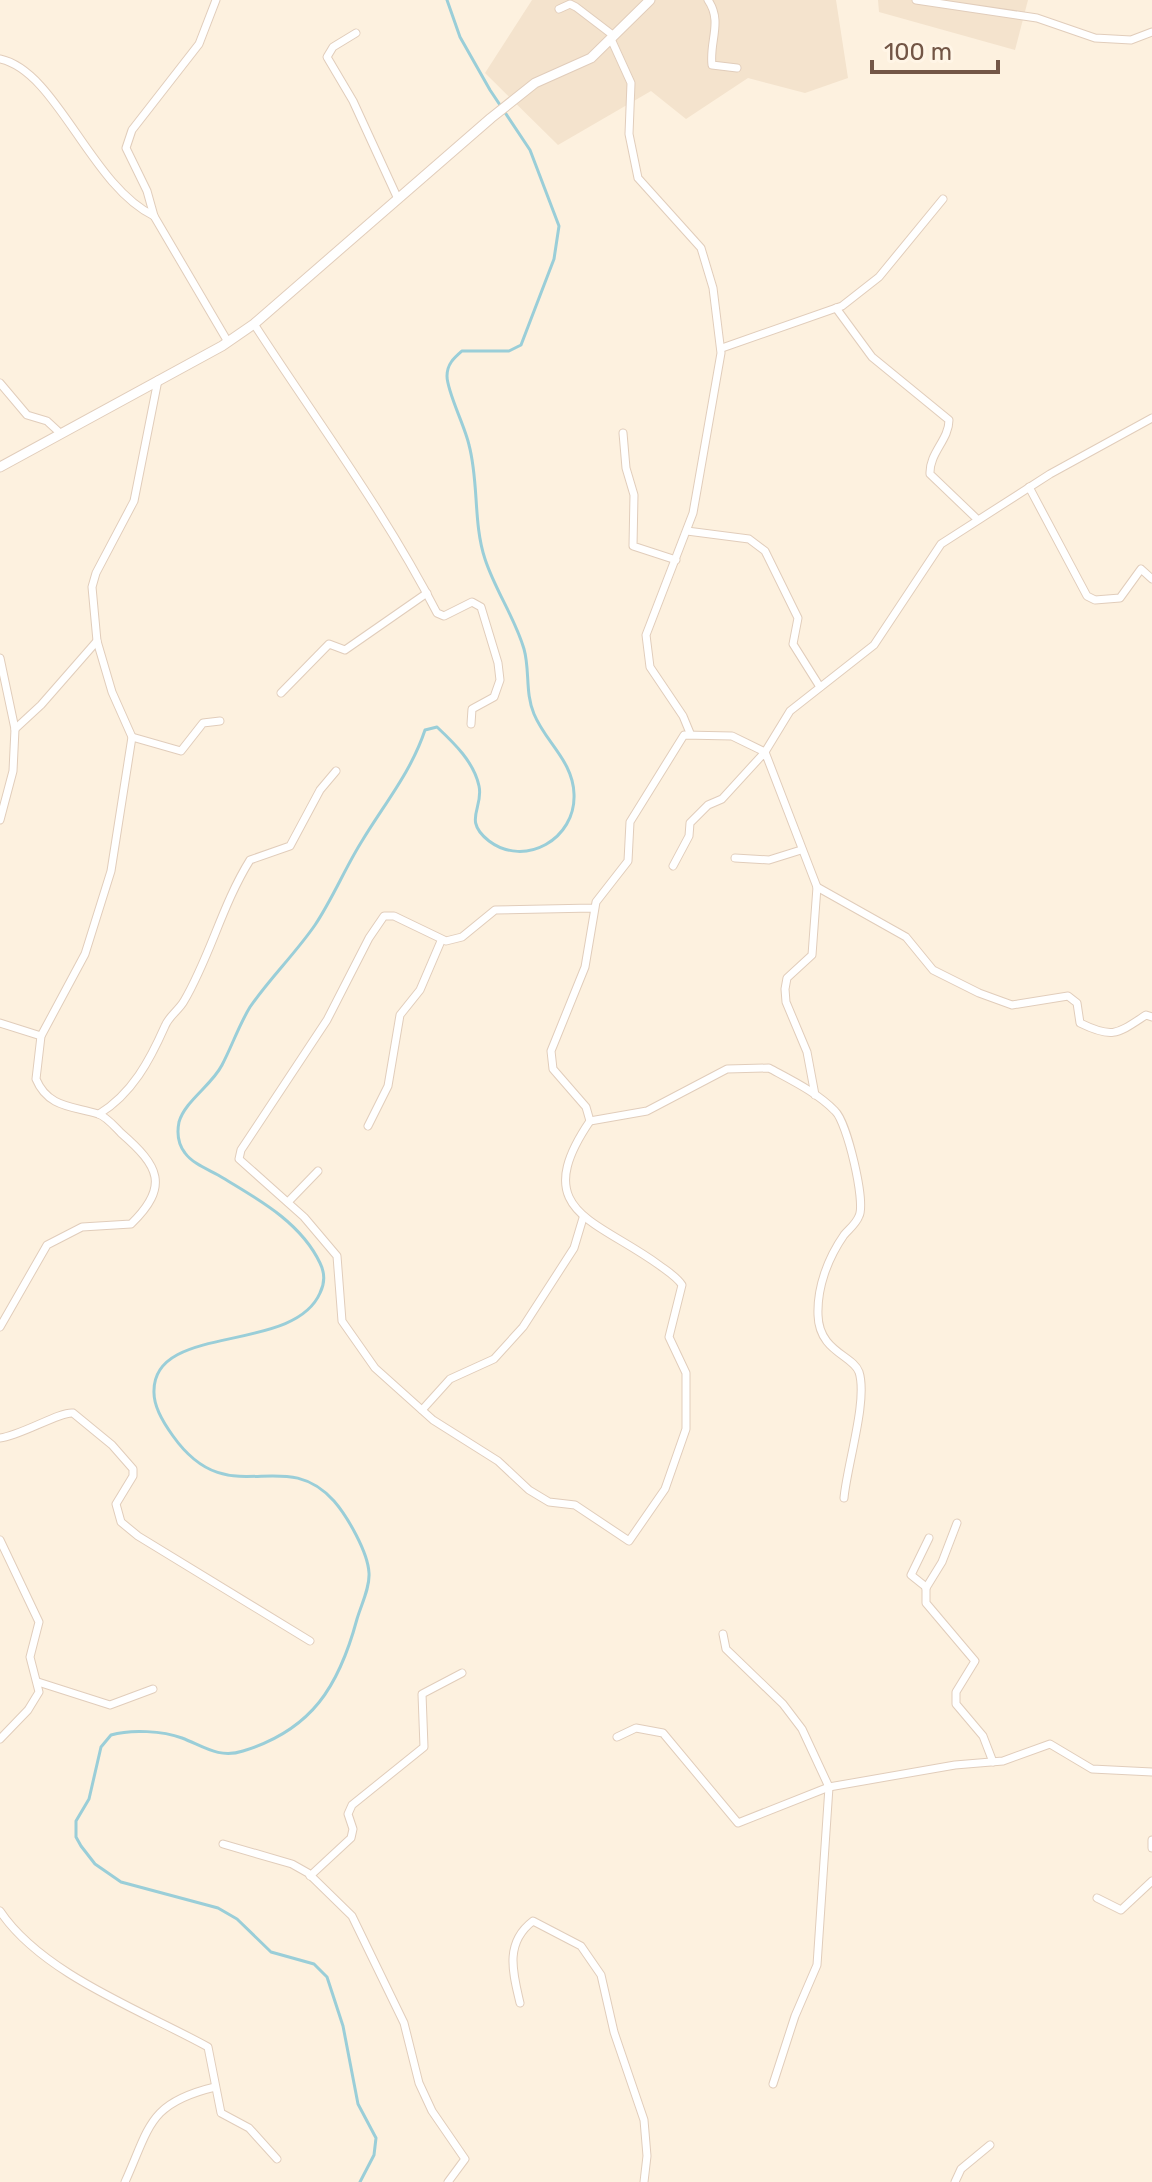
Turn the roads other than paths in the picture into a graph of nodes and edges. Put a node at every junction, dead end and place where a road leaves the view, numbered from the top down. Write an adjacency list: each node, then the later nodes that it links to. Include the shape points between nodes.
1 (216, 0): 15 (street, via 199,44 128,136 128,155)
2 (650, 0): 10 (street)
3 (708, 0): 12 (street, via 717,23 712,65)
4 (916, 0): 5 (street)
5 (934, 1): 6 (street)
6 (971, 4): 8 (street, via 1095,38 1140,39)
7 (559, 9): 10 (street, via 576,7)
8 (1152, 32)
9 (356, 33): 13 (street, via 327,57)
10 (612, 38): 13 (street, via 582,65 543,79 491,118); 19 (street, via 631,83 629,134 638,178 701,248)
11 (0, 59): 15 (street, via 42,86 92,161)
12 (737, 68)
13 (398, 199): 17 (street)
14 (943, 199): 16 (street, via 879,277)
15 (154, 216): 18 (street)
16 (836, 308): 19 (street); 27 (street, via 872,357 949,420 930,474)
17 (254, 324): 18 (street); 31 (street, via 372,496)
18 (228, 342): 20 (street)
19 (722, 348): 28 (street)
20 (158, 380): 23 (street); 32 (street, via 134,501 93,579)
21 (0, 383): 23 (street, via 27,415 47,421)
22 (1152, 418): 26 (street)
23 (60, 433): 25 (street)
24 (623, 433): 29 (street, via 634,495 633,546)
25 (0, 467)
26 (1029, 487): 27 (street); 30 (street, via 1087,596 1120,598 1141,569)
27 (977, 519): 34 (street, via 935,550 874,645)
28 (687, 531): 29 (street); 34 (street, via 744,538 765,551 798,618 793,644)
29 (676, 560): 39 (street, via 646,644 656,679)
30 (1152, 579)
31 (427, 593): 35 (street, via 345,650 329,644); 37 (street, via 439,616 472,602 481,607 500,680 494,697 472,709)
32 (97, 641): 38 (street); 40 (street)
33 (0, 658): 38 (street)
34 (820, 687): 41 (street, via 790,711)
35 (281, 693)
36 (220, 721): 40 (street, via 203,723 181,751)
37 (471, 724)
38 (15, 729): 43 (street, via 13,771)
39 (690, 733): 41 (street, via 732,736); 48 (street, via 677,741 630,822 628,861)
40 (132, 737): 52 (street, via 108,885 85,954)
41 (765, 752): 44 (street); 46 (street, via 722,799 690,823)
42 (336, 771): 54 (street, via 290,846 250,860 183,1003 125,1095)
43 (0, 820)
44 (801, 850): 45 (street, via 769,860); 47 (street)
45 (735, 858)
46 (673, 866)
47 (817, 887): 50 (street, via 906,937 942,976 996,1001 1012,1005 1068,996 1077,1003 1080,1023 1113,1034 1146,1015); 53 (street, via 812,955 787,978 785,989 807,1052)
48 (593, 908): 49 (street, via 495,910 462,937); 55 (street, via 585,967 551,1056 557,1076 586,1107)
49 (441, 941): 56 (street, via 420,990 400,1015 388,1086); 58 (street, via 392,915 379,921 340,999 241,1150 240,1160)
50 (1152, 1017)
51 (0, 1023): 52 (street)
52 (41, 1036): 54 (street, via 36,1079 44,1094 74,1111)
53 (815, 1095): 55 (street, via 769,1068 733,1068 641,1113); 63 (street, via 840,1117 861,1208 833,1256 819,1294 821,1330 860,1374 860,1412)
54 (99, 1114): 60 (street, via 148,1159 154,1198 131,1224 82,1227 47,1245)
55 (590, 1121): 59 (street, via 565,1175 567,1198)
56 (368, 1126)
57 (318, 1171): 58 (street)
58 (288, 1202): 61 (street, via 337,1256 338,1302 346,1329 375,1368)
59 (583, 1218): 61 (street, via 567,1262 523,1327 494,1359 453,1376); 61 (street, via 682,1285 669,1337 686,1373 686,1429 665,1489 632,1540 575,1505 543,1499)
60 (0, 1327)
61 (422, 1410)
62 (0, 1438): 69 (street, via 73,1413 133,1469 116,1504 124,1526)
63 (844, 1498)
64 (957, 1523): 67 (street)
65 (929, 1538): 67 (street, via 911,1575)
66 (0, 1540): 71 (street, via 39,1622 30,1657)
67 (926, 1588): 75 (street, via 926,1603 975,1661 956,1692 956,1704 983,1736)
68 (723, 1634): 77 (street, via 726,1649 802,1729)
69 (310, 1641)
70 (462, 1673): 81 (street, via 422,1694 424,1747 352,1805 351,1838)
71 (38, 1682): 72 (street, via 110,1705); 74 (street, via 37,1699)
72 (153, 1689)
73 (617, 1737): 77 (street, via 636,1728 663,1733 738,1823)
74 (0, 1739)
75 (993, 1762): 76 (street, via 1050,1744 1092,1769); 77 (street)
76 (1152, 1772)
77 (829, 1787): 86 (street, via 817,1965)
78 (1152, 1840): 80 (street)
79 (223, 1844): 81 (street, via 270,1855)
80 (1152, 1848)
81 (310, 1876): 91 (street, via 355,1922 404,2023 419,2083 465,2159)
82 (1152, 1881): 83 (street, via 1121,1910)
83 (1097, 1898)
84 (0, 1911): 87 (street, via 17,1936 78,1977 208,2047)
85 (520, 2003): 92 (street, via 511,1959 533,1921 581,1946 592,1958 644,2120)
86 (773, 2084)
87 (215, 2087): 89 (street, via 221,2113 249,2128); 90 (street, via 188,2095 151,2122)
88 (990, 2145): 93 (street, via 961,2169)
89 (277, 2159)
90 (125, 2182)
91 (448, 2182)
92 (644, 2182)
93 (955, 2182)

